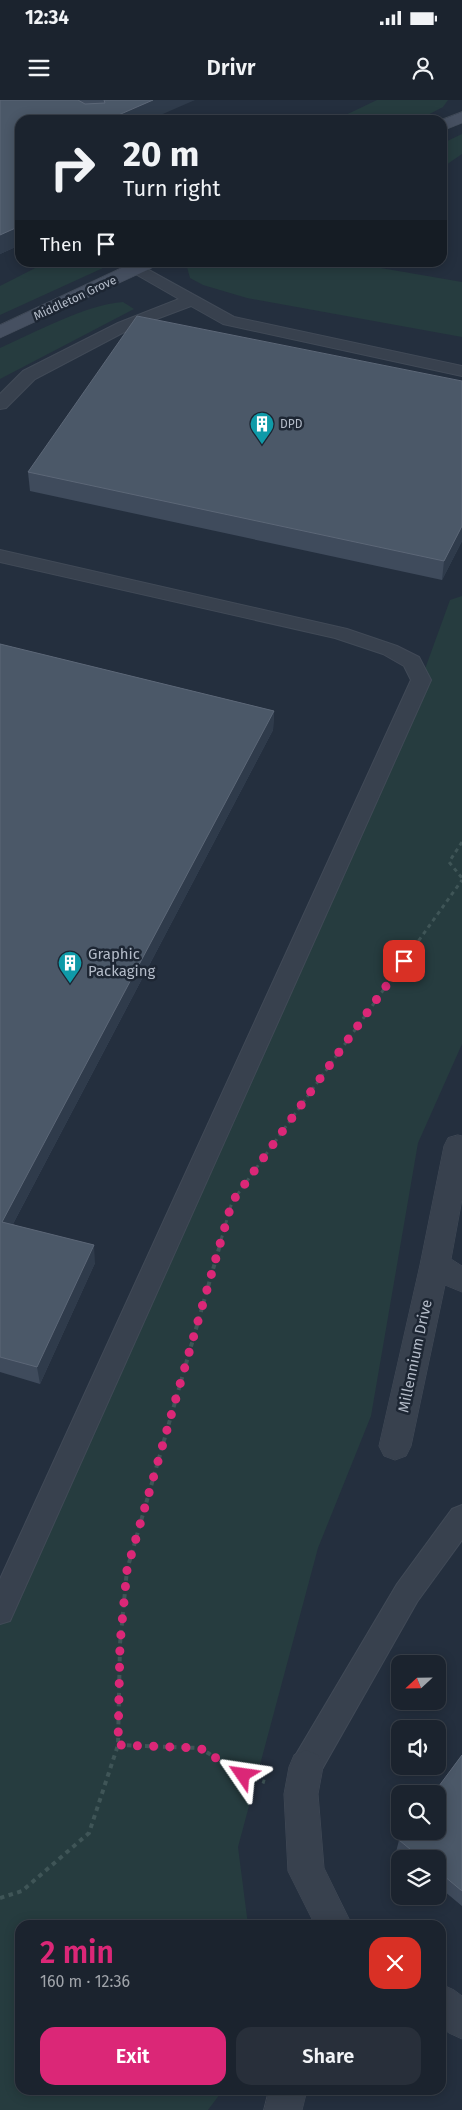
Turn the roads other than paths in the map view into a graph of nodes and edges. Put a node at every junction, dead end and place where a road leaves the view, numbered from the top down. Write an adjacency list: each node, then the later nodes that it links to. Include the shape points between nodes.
1 (462, 116): 2 (street)
2 (447, 124)
3 (142, 267): 6 (street, Middleton Grove)
4 (145, 267): 5 (lane)
5 (192, 300): 7 (lane, via 229,321); 8 (lane, via 124,326 29,375)
6 (0, 332)
7 (462, 371)
8 (0, 404)
9 (0, 556): 15 (lane, via 340,633 390,650 412,662 421,680)
10 (460, 1143): 11 (street, Millennium Drive)
11 (435, 1265): 12 (street); 13 (street, Millennium Drive)
12 (462, 1280)
13 (394, 1446)
14 (462, 1518): 16 (lane, via 407,1593)
15 (0, 1610)
16 (303, 1780): 17 (street, via 306,1871)
17 (331, 1920)
18 (446, 2007): 19 (street)
19 (462, 2020)
20 (287, 2095): 21 (street)
21 (283, 2110)

